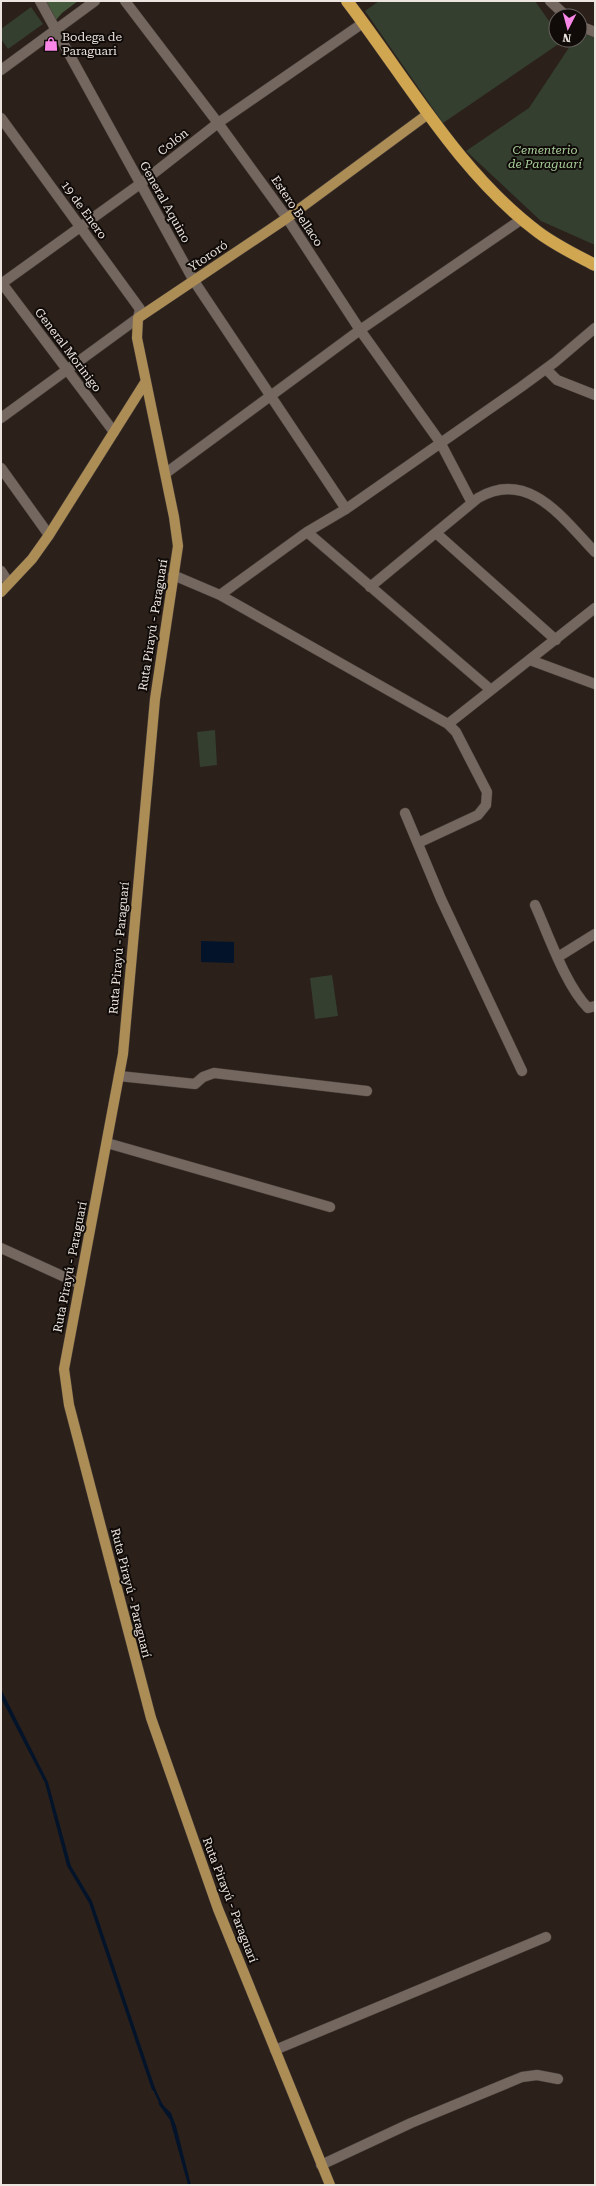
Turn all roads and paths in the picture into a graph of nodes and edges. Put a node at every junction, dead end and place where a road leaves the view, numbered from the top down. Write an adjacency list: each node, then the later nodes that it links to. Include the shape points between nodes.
1 (40, 1): 8 (street, General Aquino)
2 (95, 1): 8 (street)
3 (125, 1): 12 (street, Estero Bellaco)
4 (348, 1): 7 (highway)
5 (550, 1): 6 (street)
6 (557, 8)
7 (363, 24): 10 (highway); 12 (street, Colón)
8 (56, 30): 9 (street); 13 (street, General Aquino)
9 (1, 70)
10 (428, 114): 14 (main road, Ytororó); 15 (highway, via 472,168)
11 (1, 118): 16 (street, 19 de Enero)
12 (218, 123): 13 (street, Colón); 14 (street, Estero Bellaco)
13 (140, 184): 16 (street, Colón); 18 (street, General Aquino)
14 (287, 218): 18 (main road, Ytororó); 22 (street, Estero Bellaco)
15 (522, 219): 17 (highway, via 544,236); 22 (street)
16 (81, 227): 19 (street, Colón); 20 (street, 19 de Enero, via 140,309)
17 (595, 265)
18 (194, 281): 20 (main road, Ytororó); 27 (street, General Aquino)
19 (1, 283): 24 (street, General Morinigo)
20 (138, 318): 24 (street, Ytororó); 25 (main road, Ruta Pirayú - Paraguarí, via 137,338)
21 (595, 328): 23 (street)
22 (360, 330): 27 (street); 30 (street, Estero Bellaco)
23 (546, 369): 26 (street, via 557,380); 30 (street)
24 (67, 371): 28 (street, Ytororó); 29 (street, General Morinigo)
25 (146, 381): 29 (main road); 32 (main road, Ruta Pirayú - Paraguarí)
26 (595, 395)
27 (271, 396): 32 (street); 34 (street, General Aquino)
28 (1, 418)
29 (114, 432): 37 (main road)
30 (440, 442): 33 (street, Estero Bellaco); 34 (street)
31 (1, 468): 37 (street)
32 (166, 473): 40 (main road, Ruta Pirayú - Paraguarí, via 178,546)
33 (472, 504): 36 (street); 38 (street, via 486,493 506,488 529,492 545,501)
34 (346, 509): 35 (street)
35 (307, 532): 42 (street); 44 (street)
36 (436, 533): 42 (street); 46 (street)
37 (49, 534): 41 (main road, via 32,559)
38 (595, 552)
39 (1, 571): 41 (street)
40 (173, 575): 44 (street); 58 (main road, Ruta Pirayú - Paraguarí, via 155,699 131,977)
41 (10, 583): 43 (main road)
42 (370, 587): 49 (street)
43 (1, 592)
44 (220, 595): 50 (street)
45 (595, 608): 46 (street)
46 (556, 640): 47 (street)
47 (530, 660): 48 (street); 49 (street)
48 (595, 684)
49 (491, 690): 50 (street)
50 (448, 724): 52 (street, via 456,732 487,792 486,805 478,815)
51 (406, 812): 52 (street)
52 (418, 843): 57 (street, via 441,899)
53 (535, 905): 55 (street)
54 (595, 934): 55 (street)
55 (558, 957): 56 (street, via 580,1000 588,1008)
56 (595, 1006)
57 (522, 1071)
58 (119, 1076): 59 (street, via 195,1084 203,1077 214,1073); 60 (main road, Ruta Pirayú - Paraguarí)
59 (367, 1091)
60 (107, 1143): 61 (street); 63 (main road, Ruta Pirayú - Paraguarí)
61 (330, 1207)
62 (1, 1248): 63 (street)
63 (80, 1284): 65 (main road, Ruta Pirayú - Paraguarí, via 64,1369 68,1405 151,1718 218,1909)
64 (546, 1937): 65 (street)
65 (275, 2050): 67 (main road, Ruta Pirayú - Paraguarí)
66 (558, 2078): 67 (street, via 537,2075 522,2077 411,2122)
67 (321, 2165): 68 (main road, Ruta Pirayú - Paraguarí)
68 (330, 2185)

